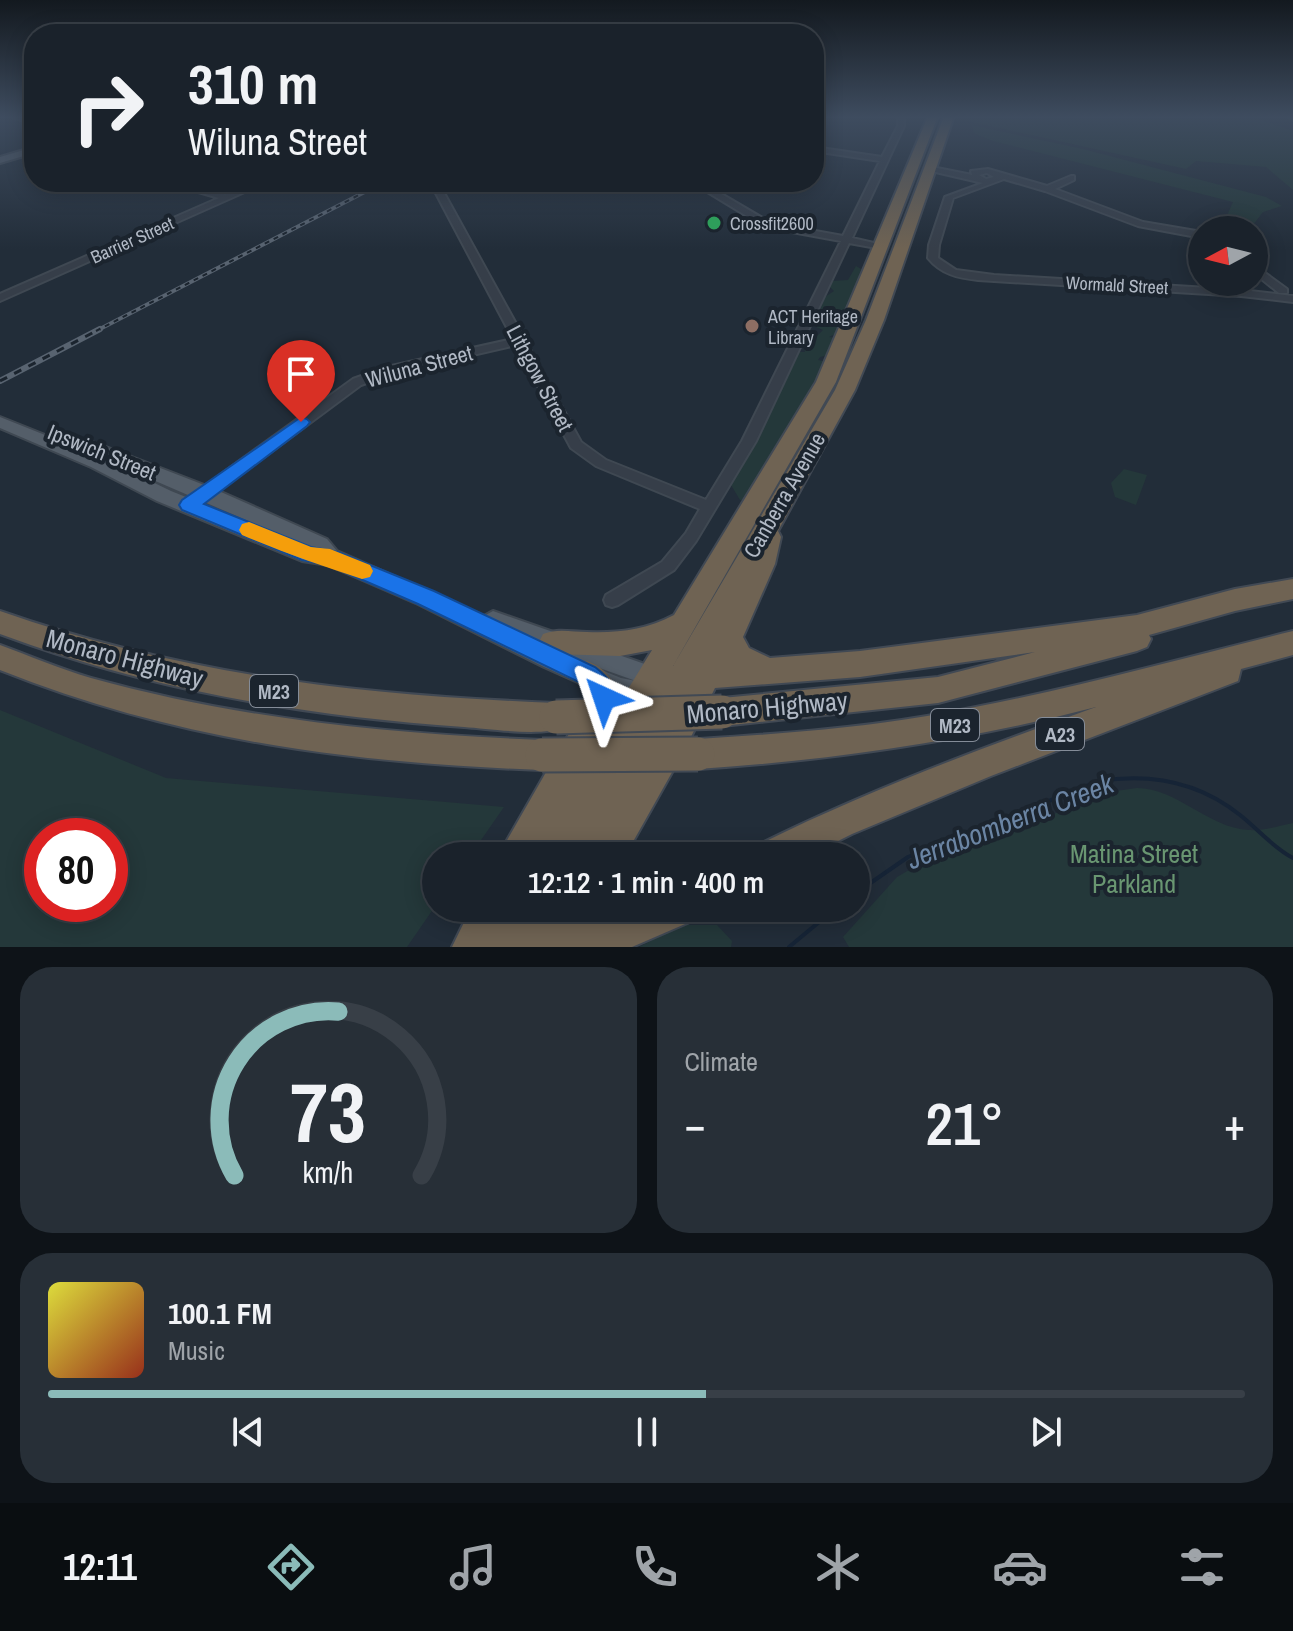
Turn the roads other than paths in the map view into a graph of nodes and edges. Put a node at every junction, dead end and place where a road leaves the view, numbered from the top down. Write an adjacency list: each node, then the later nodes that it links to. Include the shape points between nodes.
1 (885, 160): 20 (street)
2 (916, 160): 11 (highway, Canberra Avenue)
3 (919, 160): 7 (highway)
4 (933, 160): 7 (highway, Canberra Avenue)
5 (941, 160): 6 (street)
6 (954, 169): 7 (street); 8 (street)
7 (928, 174): 8 (street); 8 (street); 11 (highway, via 920,169); 19 (highway, Canberra Avenue)
8 (977, 178): 9 (street, Wormald Street); 9 (street); 24 (street, Wormald Street, via 949,197 927,257 940,271 966,279)
9 (996, 178): 12 (street)
10 (1071, 178): 12 (street)
11 (906, 186): 21 (highway, Canberra Avenue)
12 (1048, 189): 18 (street, via 1127,220)
13 (205, 192): 17 (street)
14 (240, 192): 17 (street, Barrier Street)
15 (439, 192): 26 (street, Lithgow Street)
16 (712, 192): 20 (street, via 768,225)
17 (227, 198): 25 (street, Barrier Street)
18 (1188, 232)
19 (905, 239): 21 (highway); 22 (highway, Canberra Avenue)
20 (851, 241): 21 (street); 21 (street); 34 (street, via 749,441)
21 (882, 246): 22 (highway); 27 (highway, Canberra Avenue)
22 (898, 258): 28 (highway, Canberra Avenue)
23 (1268, 281): 24 (street)
24 (1285, 295)
25 (0, 298)
26 (520, 341): 33 (street, Wiluna Street, via 383,371 357,382); 34 (street, Lithgow Street, via 576,445 587,455)
27 (838, 355): 28 (highway, via 844,368); 29 (highway, Canberra Avenue)
28 (853, 372): 29 (highway, via 841,372); 35 (highway, Canberra Avenue)
29 (826, 382): 41 (highway, Canberra Avenue)
30 (0, 411): 32 (main road, Ipswich Street)
31 (0, 422): 32 (main road, Ipswich Street)
32 (95, 456): 33 (main road, Ipswich Street)
33 (201, 500): 38 (main road, Ipswich Street, via 309,555 330,557)
34 (709, 507): 39 (street, via 673,562)
35 (773, 516): 45 (highway, via 763,564 729,633 739,657); 47 (highway, Canberra Avenue)
36 (1293, 589): 45 (highway, via 1137,627)
37 (1293, 597): 40 (highway, Monaro Highway / M23, bridge, via 938,690 722,712 556,717 401,709 210,681 129,664)
38 (426, 598): 42 (main road, Ipswich Street); 46 (main road, Ipswich Street)
39 (612, 600)
40 (0, 622)
41 (683, 623): 42 (highway, via 659,636 624,643); 47 (highway, Canberra Avenue)
42 (553, 642): 47 (main road, Ipswich Street)
43 (1286, 646): 44 (highway, Monaro Highway / M23, bridge, via 925,731 698,754 542,755 358,742 220,721 91,691); 54 (highway, A23, via 1254,663 962,772)
44 (0, 657)
45 (769, 672): 47 (highway)
46 (587, 674): 47 (main road, Ipswich Street, via 619,689); 48 (highway, via 602,688 602,707)
47 (659, 685): 51 (highway, Canberra Avenue); 52 (highway, Canberra Avenue); 53 (highway, via 654,777)
48 (538, 815): 49 (highway); 50 (highway)
49 (523, 842)
50 (534, 842)
51 (554, 842)
52 (587, 842)
53 (615, 842)
54 (800, 842)
55 (483, 922): 60 (highway)
56 (506, 922): 61 (highway)
57 (541, 922): 62 (highway)
58 (562, 922): 63 (highway)
59 (647, 922): 64 (highway)
60 (471, 947)
61 (491, 947)
62 (526, 947)
63 (545, 947)
64 (555, 947)

